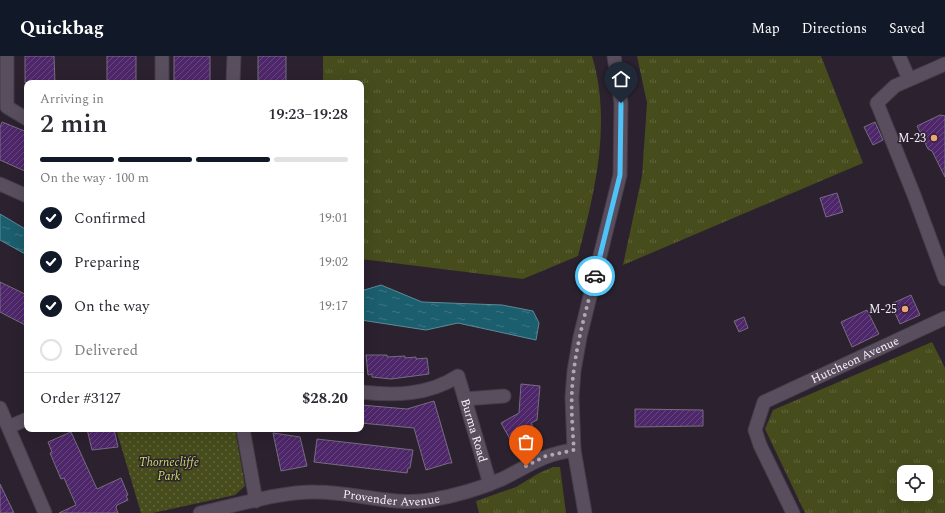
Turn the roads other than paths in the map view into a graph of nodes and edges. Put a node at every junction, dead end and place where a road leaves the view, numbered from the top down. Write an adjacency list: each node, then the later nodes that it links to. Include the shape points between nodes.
1 (7, 56): 10 (street, via 7,107)
2 (162, 56): 8 (street)
3 (234, 56): 9 (street)
4 (614, 56): 22 (street, via 621,103 620,175 576,353 572,397)
5 (899, 56): 7 (street)
6 (942, 61): 7 (street)
7 (909, 79): 13 (street, via 895,86 877,103)
8 (162, 80)
9 (233, 80)
10 (24, 117)
11 (0, 184): 12 (street)
12 (24, 195)
13 (945, 280)
14 (945, 318): 28 (street, Hutcheon Avenue, via 764,402 755,430)
15 (364, 392): 17 (street, Burma Road, via 390,394 428,390 458,376)
16 (504, 396): 17 (street)
17 (465, 399): 23 (street, Burma Road)
18 (0, 408): 20 (street)
19 (24, 420): 20 (street)
20 (9, 427): 25 (street)
21 (244, 432): 24 (street)
22 (574, 450): 23 (street, Provender Avenue, via 546,456); 27 (street)
23 (490, 484): 24 (street, Provender Avenue, via 472,491 416,502 314,492)
24 (256, 501): 26 (street, Provender Avenue)
25 (45, 513)
26 (200, 513)
27 (585, 513)
28 (793, 513)

